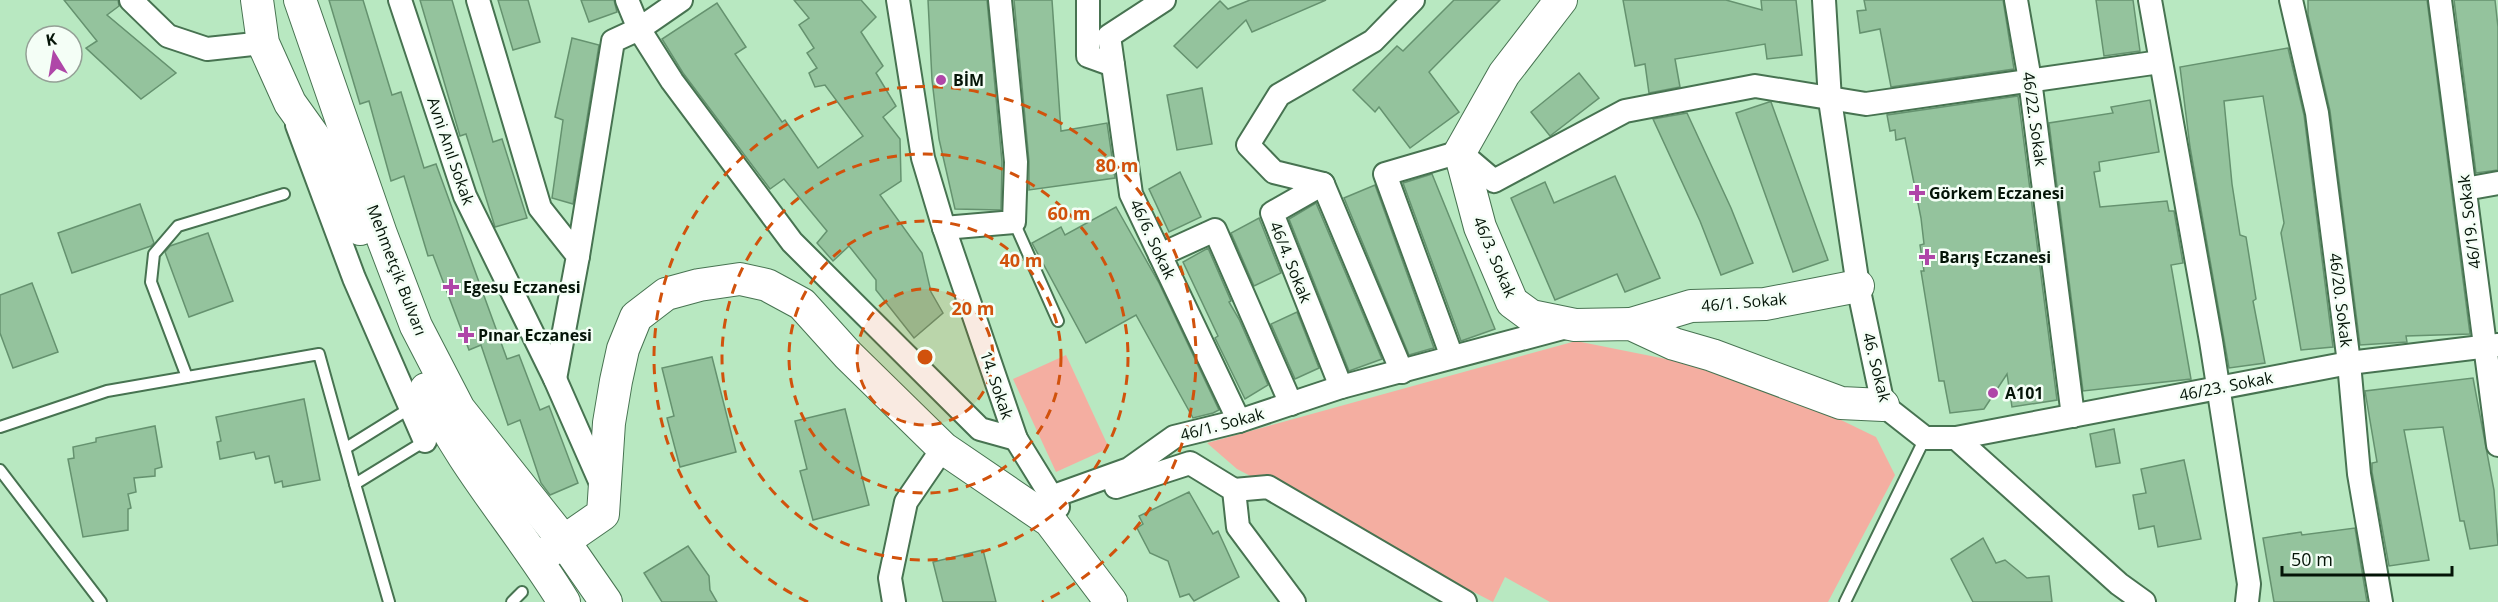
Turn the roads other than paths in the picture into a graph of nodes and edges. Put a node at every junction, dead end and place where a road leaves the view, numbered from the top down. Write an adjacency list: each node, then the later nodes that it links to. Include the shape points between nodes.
1 (131, 0): 20 (street, via 168,36 197,46 207,49)
2 (257, 0): 20 (street, Mehmetçik Bulvarı)
3 (300, 0): 52 (street, Mehmetçik Bulvarı, via 416,326)
4 (400, 0): 44 (street, Avni Anıl Sokak, via 465,196)
5 (478, 0): 34 (street, via 540,208)
6 (627, 0): 19 (street)
7 (681, 0): 19 (street)
8 (898, 0): 32 (street, 14. Sokak, via 924,158)
9 (1000, 0): 31 (street, via 1016,162)
10 (1089, 0): 22 (street, via 1088,56)
11 (1164, 0): 22 (street, 46/6. Sokak, via 1109,36)
12 (1413, 0): 28 (street, via 1373,41 1279,95 1248,145 1274,172)
13 (1562, 0): 26 (street, via 1504,74)
14 (1824, 0): 24 (street, 46. Sokak)
15 (2016, 0): 23 (street, 46/22. Sokak)
16 (2150, 0): 21 (street)
17 (2291, 0): 41 (street, 46/20. Sokak, via 2317,113)
18 (2440, 0): 29 (street, 46/19. Sokak)
19 (639, 29): 34 (street, via 613,41); 56 (street, via 672,81 792,242 980,429)
20 (263, 43): 25 (street, Mehmetçik Bulvarı)
21 (2160, 62): 23 (street); 46 (street)
22 (1113, 65): 33 (street, 46/6. Sokak, via 1131,194)
23 (2030, 80): 24 (street, via 1866,104); 50 (street, 46/22. Sokak)
24 (1830, 100): 26 (street, via 1755,86 1625,111 1494,181); 35 (street, 46. Sokak)
25 (290, 103): 49 (street, via 354,278); 52 (street, Mehmetçik Bulvarı, via 330,159)
26 (1460, 152): 38 (street, 46/3. Sokak, via 1480,227 1512,302 1531,316); 40 (street, via 1385,174)
27 (2498, 183): 29 (street)
28 (1323, 184): 42 (street); 45 (street, 46/4. Sokak, via 1272,213)
29 (2465, 189): 39 (street, 46/19. Sokak)
30 (284, 194): 43 (lane, via 178,226 154,254 152,282)
31 (1014, 222): 32 (street); 36 (lane)
32 (944, 228): 56 (street, 14. Sokak)
33 (1160, 255): 47 (street, via 1215,230); 51 (street, 46/6. Sokak)
34 (578, 256): 44 (street)
35 (1858, 286): 37 (street, 46/1. Sokak, via 1765,304 1691,306); 48 (street, 46. Sokak)
36 (1058, 321)
37 (1631, 324): 38 (street, 46/3. Sokak); 48 (street, 46/3. Sokak, via 1674,344 1841,403)
38 (1575, 325): 40 (street, 46/1. Sokak)
39 (2491, 345): 41 (street, 46/23. Sokak); 57 (street, 46/19. Sokak)
40 (1452, 357): 42 (street, 46/1. Sokak)
41 (2349, 363): 46 (street, 46/23. Sokak); 80 (street, 46/20. Sokak, via 2359,474)
42 (1402, 372): 45 (street, 46/1. Sokak)
43 (187, 377): 53 (lane, via 107,391); 58 (lane, via 320,354)
44 (555, 379): 63 (street, Avni Anıl Sokak)
45 (1341, 387): 47 (street, 46/1. Sokak)
46 (2218, 387): 50 (street, 46/23. Sokak); 79 (street, via 2249,584)
47 (1291, 404): 51 (street, 46/1. Sokak)
48 (1883, 405): 54 (street, 46. Sokak)
49 (412, 407): 52 (street); 58 (lane)
50 (2073, 416): 55 (street, 46/23. Sokak)
51 (1239, 422): 64 (street, 46/1. Sokak, via 1174,437 1130,469)
52 (442, 424): 61 (lane); 65 (street, Mehmetçik Bulvarı); 66 (street, Mehmetçik Bulvarı)
53 (0, 427)
54 (1925, 438): 55 (street); 77 (lane)
55 (1956, 438): 78 (street)
56 (1016, 439): 64 (street, 14. Sokak)
57 (2498, 445)
58 (346, 447): 61 (lane)
59 (943, 448): 63 (street, via 802,304 767,285 740,279 666,294 636,317 622,349 616,381); 64 (street); 73 (street, via 906,502 890,578)
60 (0, 470): 68 (lane)
61 (355, 484): 69 (lane)
62 (1234, 490): 64 (street, via 1190,462); 75 (street, via 1238,527); 76 (street, via 1268,487)
63 (605, 493): 65 (street, via 603,514)
64 (1053, 508): 74 (street, 14. Sokak)
65 (563, 540): 66 (street); 72 (street, Mehmetçik Bulvarı)
66 (538, 559): 71 (street, Mehmetçik Bulvarı)
67 (522, 592): 70 (lane)
68 (101, 602)
69 (389, 602)
70 (512, 602)
71 (564, 602)
72 (606, 602)
73 (894, 602)
74 (1111, 602)
75 (1294, 602)
76 (1465, 602)
77 (1845, 602)
78 (2144, 602)
79 (2247, 602)
80 (2381, 602)

